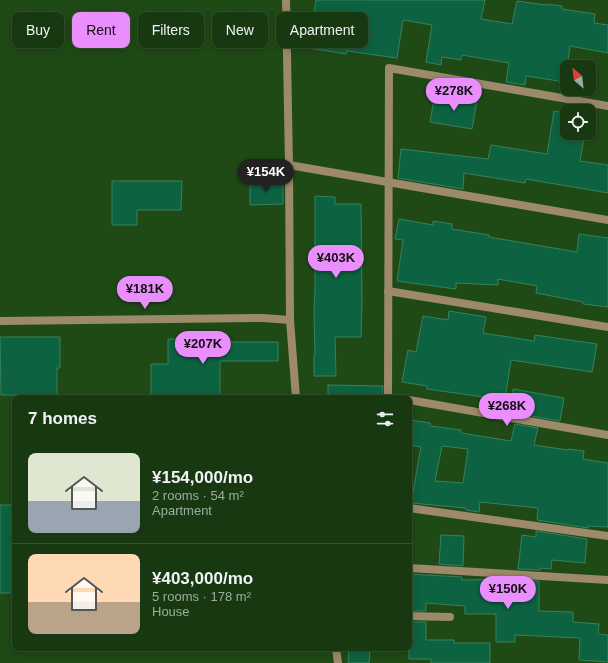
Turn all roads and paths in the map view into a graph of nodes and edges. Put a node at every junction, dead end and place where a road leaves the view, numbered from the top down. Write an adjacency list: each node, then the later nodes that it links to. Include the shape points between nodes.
1 (286, 0): 3 (street)
2 (608, 106): 4 (street, via 389,68)
3 (289, 165): 4 (street); 7 (street)
4 (388, 182): 5 (street); 6 (street)
5 (608, 220)
6 (388, 291): 9 (street); 11 (street)
7 (290, 320): 8 (street, via 263,318); 10 (street)
8 (0, 321)
9 (608, 327)
10 (296, 395)
11 (391, 395)
12 (412, 401): 13 (street)
13 (608, 434)
14 (412, 508): 15 (street)
15 (608, 536)
16 (412, 568): 17 (street)
17 (608, 580)
18 (412, 616): 19 (street)
19 (450, 617)
20 (336, 651): 21 (street)
21 (338, 663)

